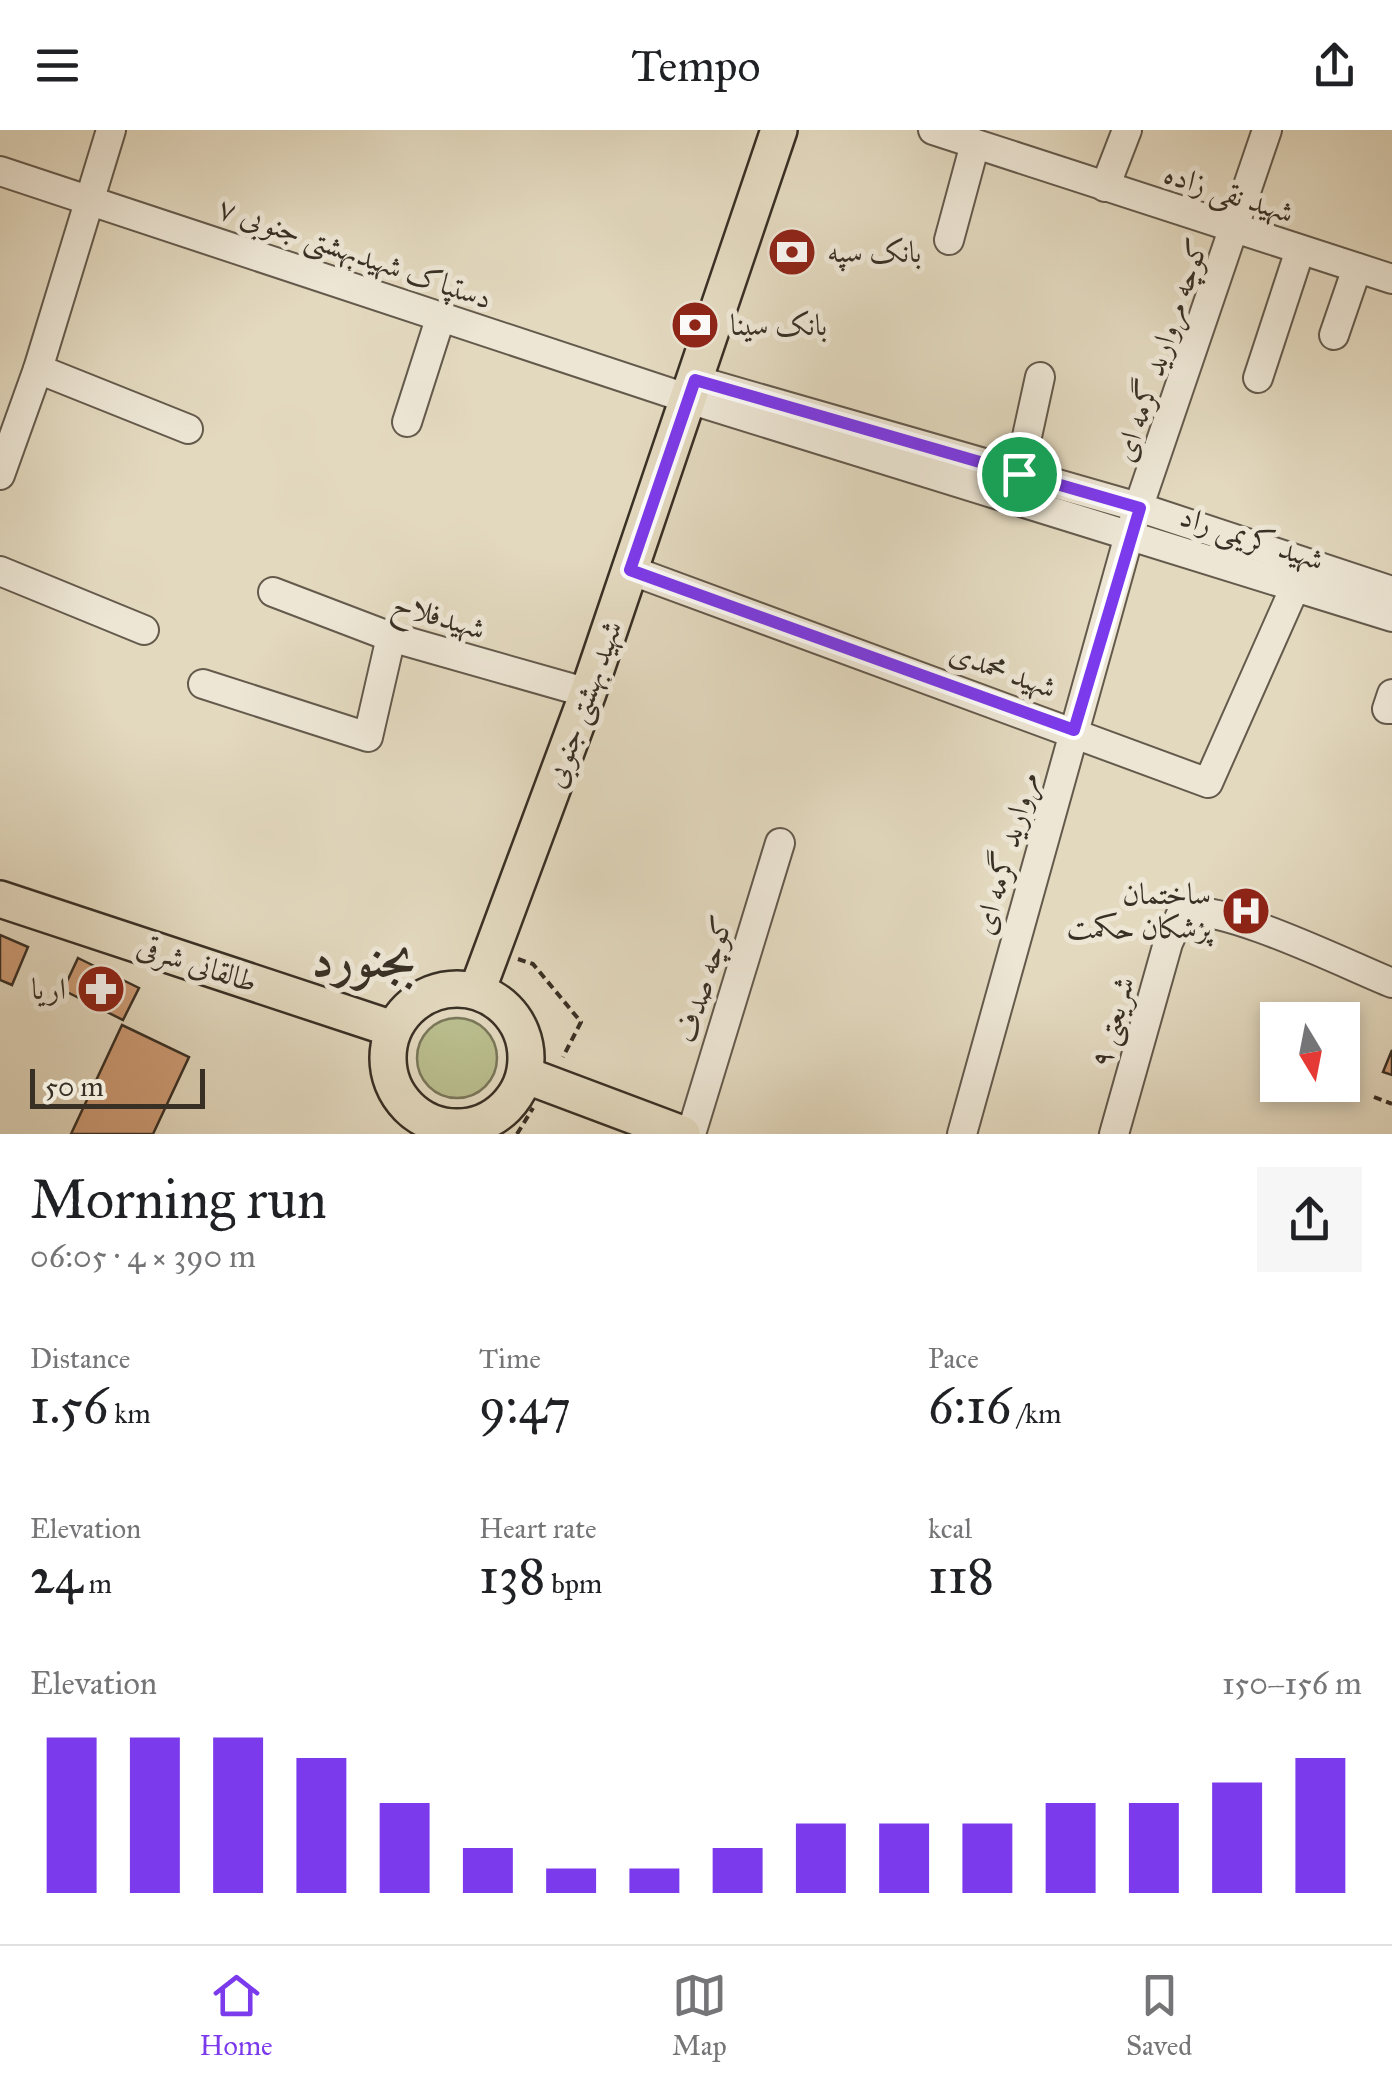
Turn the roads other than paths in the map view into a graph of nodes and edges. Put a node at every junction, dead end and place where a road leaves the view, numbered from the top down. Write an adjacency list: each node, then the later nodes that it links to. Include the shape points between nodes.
1 (112, 130): 9 (street)
2 (779, 130): 20 (main road, شهید بهشتی جنوبی)
3 (933, 130): 6 (street, شهید نقی زاده)
4 (1127, 130): 8 (street)
5 (1268, 130): 10 (street, کوچه مروارید گرمه ای)
6 (975, 144): 8 (street, شهید نقی زاده); 11 (street)
7 (0, 171): 9 (street, دستپاک شهیدبهشتی جنوبی ۷)
8 (1104, 187): 10 (street, شهید نقی زاده)
9 (90, 199): 15 (street, دستپاک شهیدبهشتی جنوبی ۷); 17 (street)
10 (1236, 230): 12 (street, شهید نقی زاده); 25 (street, کوچه مروارید گرمه ای)
11 (949, 240)
12 (1300, 250): 13 (street, شهید نقی زاده); 19 (street)
13 (1357, 268): 14 (street, شهید نقی زاده); 16 (street)
14 (1392, 279)
15 (440, 316): 20 (street, دستپاک شهیدبهشتی جنوبی ۷); 21 (street)
16 (1334, 335)
17 (38, 369): 22 (street); 23 (street)
18 (1040, 377): 24 (street)
19 (1258, 378)
20 (692, 390): 24 (street, شهید کریمی راد); 25 (street, شهید کریمی راد); 26 (main road, شهید بهشتی جنوبی)
21 (407, 422)
22 (188, 429)
23 (1, 469)
24 (1019, 474): 25 (street, شهید کریمی راد)
25 (1135, 520): 28 (street, شهید کریمی راد); 29 (street, شهید کریمی راد); 38 (street, مروارید گرمه ای)
26 (630, 570): 35 (main road, شهید بهشتی جنوبی); 38 (street, شهید محمدی)
27 (0, 571): 32 (street)
28 (1295, 588): 31 (street, شهید کریمی راد); 38 (street, شهید محمدی, via 1208,783)
29 (1392, 590)
30 (274, 592): 33 (street, شهیدفلاح)
31 (1392, 617)
32 (144, 630)
33 (391, 637): 34 (street, via 368,737); 35 (street, شهیدفلاح)
34 (203, 684)
35 (588, 693): 42 (main road, شهید بهشتی جنوبی)
36 (1392, 694): 37 (street, via 1386,708)
37 (1392, 709)
38 (1074, 730): 48 (street, مروارید گرمه ای)
39 (780, 843): 47 (street, کوچه صدف)
40 (0, 899): 43 (main road, طالقانی شرقی)
41 (1392, 982): 49 (street, شریعتی ۹, via 1232,918 1182,912)
42 (477, 991): 43 (main road, via 438,991 419,1000); 44 (main road, via 504,1008 522,1033)
43 (393, 1029): 45 (main road, via 389,1074)
44 (536, 1079): 45 (main road, via 478,1124); 46 (main road)
45 (430, 1129)
46 (682, 1134)
47 (691, 1134)
48 (962, 1134)
49 (1114, 1134)

